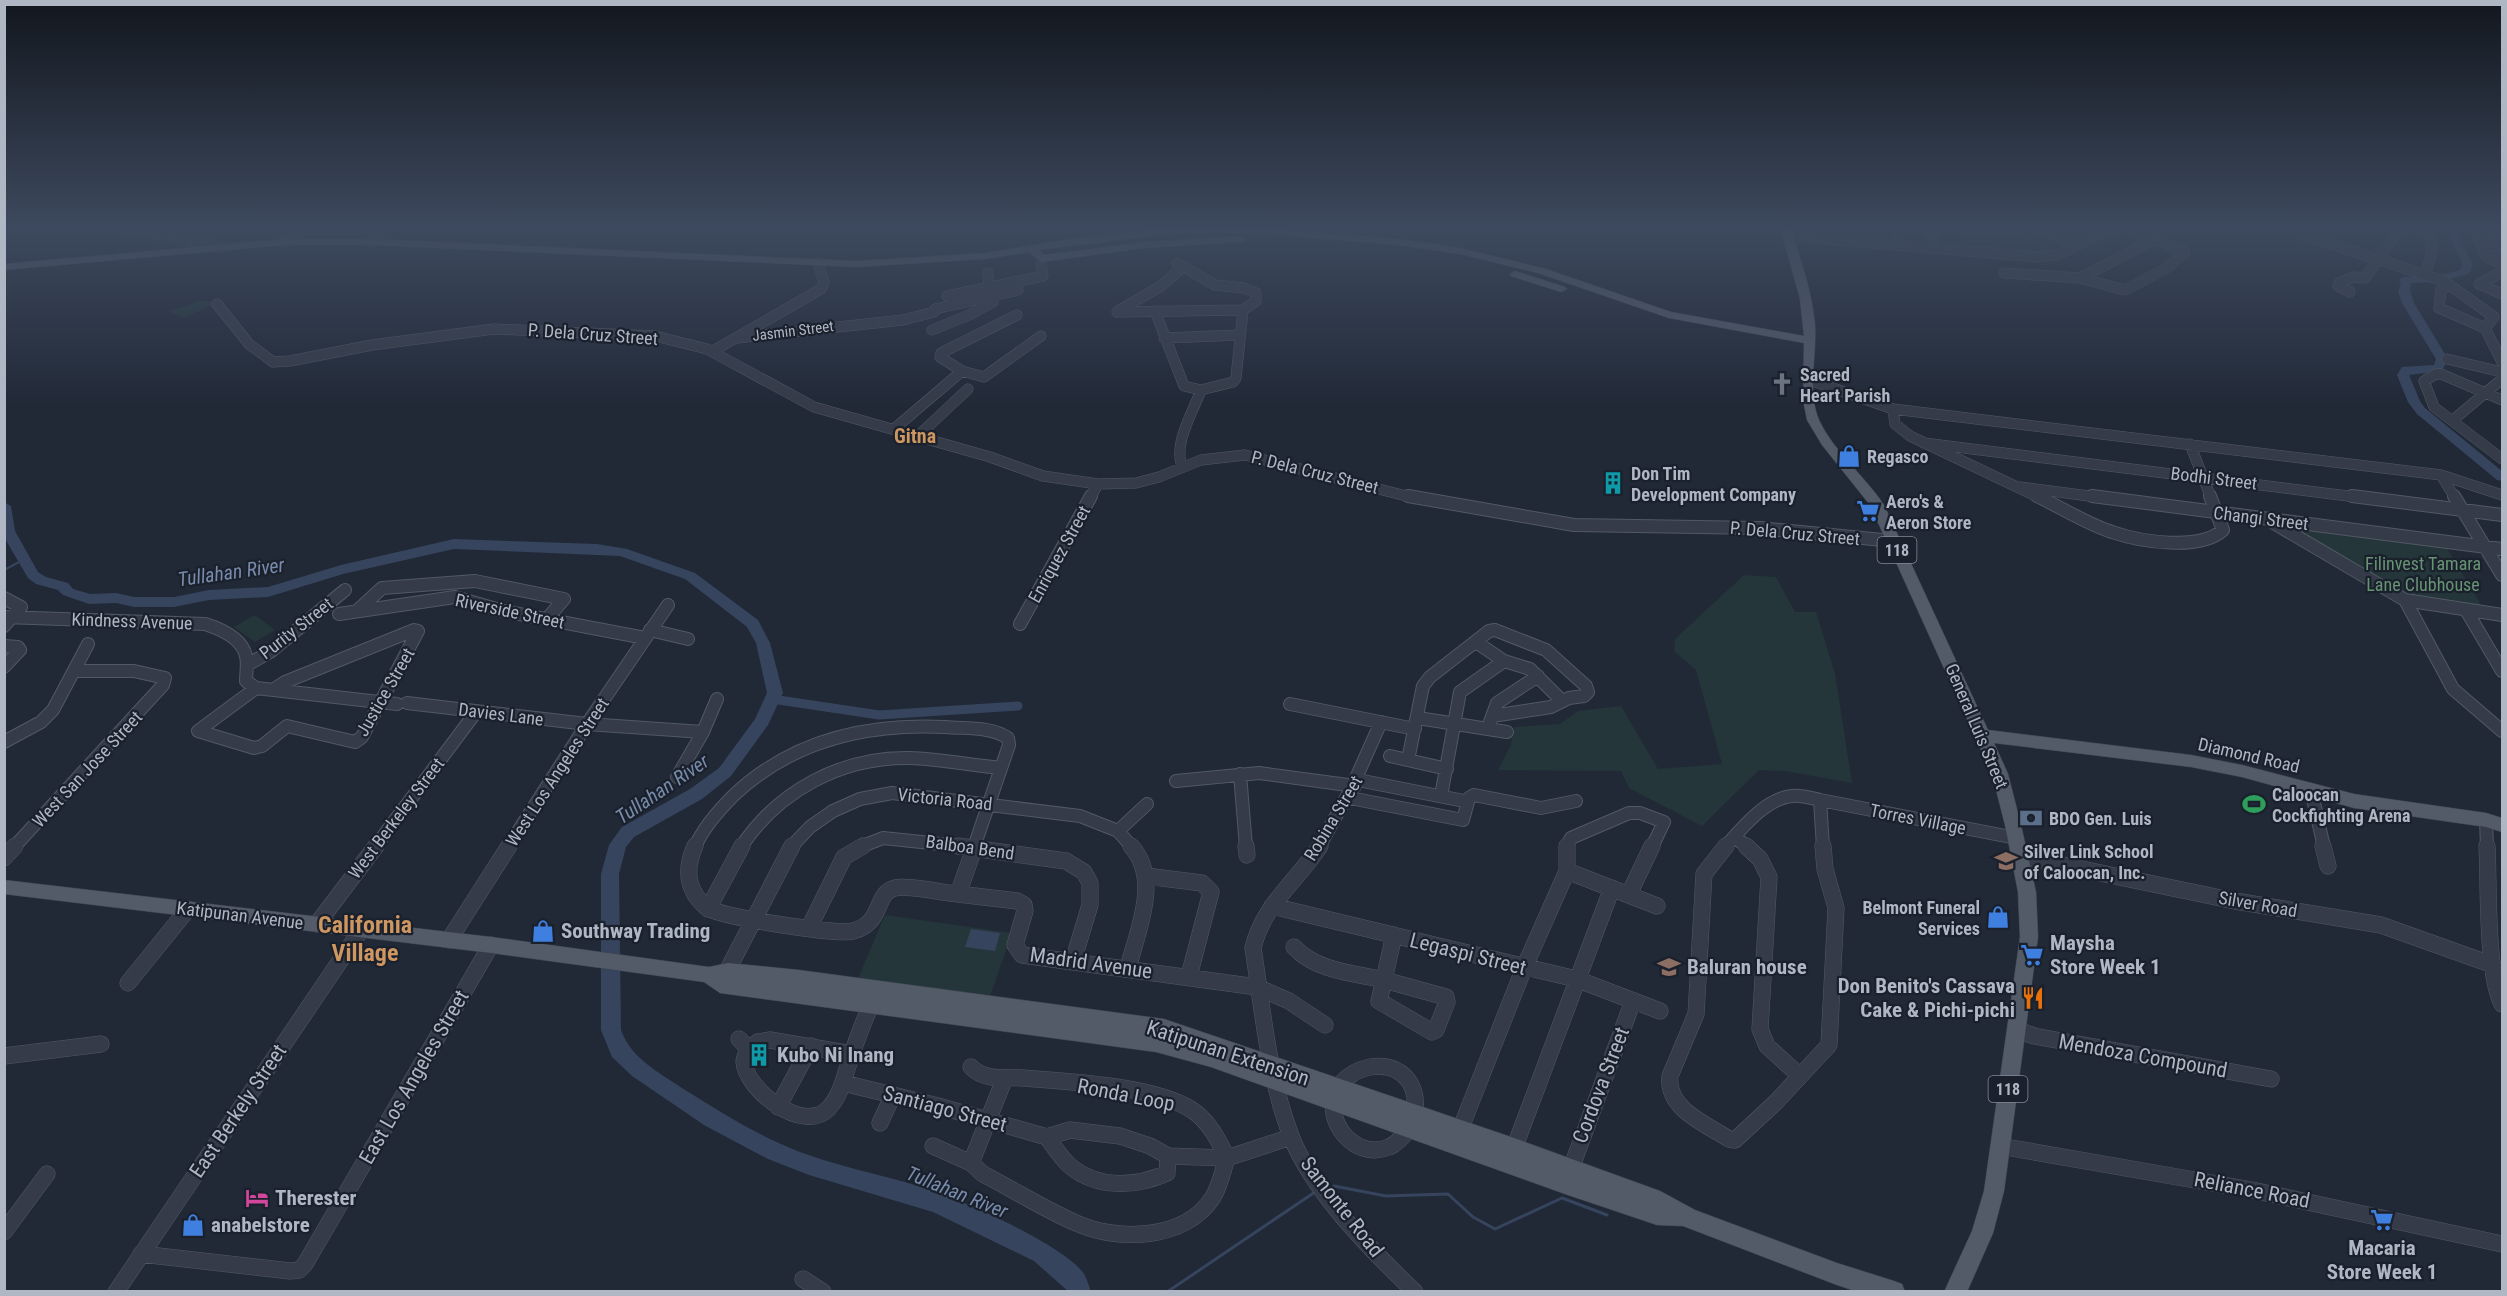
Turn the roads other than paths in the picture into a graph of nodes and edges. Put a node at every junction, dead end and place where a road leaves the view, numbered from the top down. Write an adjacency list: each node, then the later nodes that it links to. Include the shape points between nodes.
1 (822, 286): 29 (street)
2 (989, 286): 15 (street)
3 (1005, 286): 15 (street)
4 (1160, 286): 22 (street, via 1116,312)
5 (1224, 286): 21 (street, via 1251,290 1258,297)
6 (1567, 286): 31 (main road, via 1666,324 1700,332)
7 (1803, 286): 31 (main road, General Luis Street / 118)
8 (2113, 286): 9 (street, via 2126,290)
9 (2133, 286)
10 (2339, 286): 16 (street)
11 (2447, 286): 25 (street, via 2441,290 2439,309)
12 (2452, 286): 25 (street, via 2492,314 2494,319)
13 (2485, 286): 17 (street)
14 (1018, 290): 15 (street)
15 (989, 291): 18 (street); 20 (street, Jasmin Street); 24 (street, via 993,302)
16 (2350, 292)
17 (2502, 294)
18 (947, 296)
19 (217, 304): 32 (street, P. Dela Cruz Street, via 246,339 274,362 494,329 655,336)
20 (933, 307): 24 (street); 29 (street, Jasmin Street, via 903,320)
21 (1243, 310): 22 (street); 27 (street)
22 (1155, 311): 30 (street)
23 (1017, 315): 35 (street, via 941,353 943,360)
24 (946, 324): 26 (street)
25 (2485, 328): 34 (street)
26 (932, 330)
27 (1240, 335): 30 (street); 40 (street, via 1236,378)
28 (1041, 336): 35 (street, via 985,377)
29 (736, 338): 32 (street)
30 (1164, 338): 40 (street, via 1181,383)
31 (1805, 344): 37 (main road, General Luis Street / 118)
32 (713, 351): 45 (street, P. Dela Cruz Street, via 786,396)
33 (2447, 359): 36 (street)
34 (2502, 362)
35 (962, 371): 45 (street)
36 (2502, 372)
37 (1810, 376): 43 (street); 60 (main road, General Luis Street / 118, via 1813,420 1867,489)
38 (2502, 379): 41 (street)
39 (968, 389): 46 (street)
40 (1201, 390): 50 (street, via 1180,447)
41 (2486, 393): 42 (street); 44 (street); 44 (street, via 2436,374 2424,381 2434,407)
42 (2502, 400)
43 (1893, 409): 47 (street, via 1899,428); 48 (street)
44 (2453, 420): 49 (street)
45 (894, 429): 46 (street, P. Dela Cruz Street)
46 (918, 436): 53 (street, P. Dela Cruz Street, via 1043,476)
47 (1924, 443): 52 (street, Bodhi Street); 54 (street)
48 (2190, 444): 51 (street); 52 (street)
49 (2502, 459)
50 (1182, 466): 53 (street, P. Dela Cruz Street, via 1136,483); 60 (street, P. Dela Cruz Street, via 1245,455 1419,499 1574,525 1760,528)
51 (2441, 475): 55 (street); 56 (street)
52 (2202, 477): 56 (street, Bodhi Street); 57 (street)
53 (1098, 484): 76 (street, Enriquez Street)
54 (2020, 487): 57 (street, Changi Street); 57 (street, via 2112,532 2184,543 2220,535 2223,530)
55 (2502, 495)
56 (2462, 510): 58 (street, Bodhi Street); 61 (street)
57 (2217, 513): 59 (street, Changi Street)
58 (2502, 515)
59 (2265, 519): 61 (street, Changi Street); 68 (street)
60 (1893, 541): 103 (main road, General Luis Street / 118)
61 (2485, 547): 62 (street, Changi Street); 63 (street)
62 (2502, 549)
63 (2502, 575)
64 (475, 581): 67 (street); 70 (street, via 382,588); 75 (street, via 564,599)
65 (345, 590): 83 (street, Purity Street, via 270,652)
66 (4, 598): 74 (street, via 21,606)
67 (459, 598): 70 (street, Riverside Street); 75 (street, Riverside Street)
68 (2405, 600): 71 (street); 100 (street, via 2453,689)
69 (668, 605): 77 (street, West Los Angeles Street)
70 (358, 610): 72 (street, Riverside Street)
71 (2466, 610): 73 (street); 86 (street)
72 (339, 614)
73 (2502, 615)
74 (8, 620): 83 (street, Kindness Avenue, via 205,624 236,641 244,650)
75 (546, 620): 77 (street, Riverside Street)
76 (1020, 624)
77 (648, 634): 78 (street, Riverside Street); 97 (street, West Los Angeles Street)
78 (688, 639)
79 (1476, 642): 82 (street); 91 (street, via 1494,626 1546,650 1588,692); 98 (street, via 1423,686)
80 (88, 644): 85 (street)
81 (4, 646): 84 (street, via 20,648)
82 (1504, 661): 87 (street, via 1530,669); 99 (street, via 1460,692)
83 (247, 665): 88 (street, Kindness Avenue, via 246,681)
84 (4, 667)
85 (74, 671): 104 (street, via 53,710 41,722); 128 (street, West San Jose Street, via 130,672 165,678 112,743)
86 (2502, 671)
87 (1538, 676): 91 (street); 96 (street, via 1497,703)
88 (256, 688): 89 (street); 92 (street, Justice Street, via 198,731 254,748 287,726 353,743 361,738)
89 (273, 690): 92 (street); 92 (street, Justice Street, via 417,630)
90 (717, 699): 101 (street)
91 (1562, 701): 96 (street)
92 (380, 704): 94 (street, Davies Lane)
93 (1290, 704): 95 (street)
94 (476, 712): 97 (street, Davies Lane); 141 (street, West Berkeley Street)
95 (1381, 722): 98 (street); 112 (street, Robina Street)
96 (1489, 722): 99 (street); 102 (street)
97 (586, 724): 101 (street, Davies Lane); 145 (street, West Los Angeles Street)
98 (1417, 724): 99 (street); 106 (street)
99 (1454, 724): 108 (street)
100 (2502, 731)
101 (703, 732): 110 (street)
102 (1507, 732)
103 (1984, 736): 113 (main road, Diamond Road, via 2191,761); 124 (main road, General Luis Street / 118, via 2000,774)
104 (4, 742)
105 (1390, 756): 106 (street)
106 (1408, 760): 108 (street)
107 (1001, 768): 118 (street); 139 (street, via 880,758 817,779 778,803 749,835); 139 (street, via 1010,745 1008,738 996,731 926,726 878,728 819,742 796,752 753,779 729,800 691,852 687,872 692,891)
108 (1447, 769): 114 (street)
109 (1240, 774): 111 (street); 112 (street, via 1259,773); 126 (street)
110 (677, 777)
111 (1176, 781)
112 (1354, 788): 114 (street); 117 (street, via 1463,820 1474,795 1541,808); 136 (street, Robina Street, via 1316,852)
113 (2311, 790): 120 (main road, Diamond Road, via 2354,801); 129 (street)
114 (1442, 796): 116 (street)
115 (1820, 800): 123 (street, Torres Village, via 1789,795 1776,799); 124 (street, Torres Village); 170 (street, via 1825,869 1836,908 1832,1038)
116 (1464, 801)
117 (1576, 801)
118 (989, 803): 122 (street, Victoria Road, via 1080,816); 125 (street); 140 (street, Victoria Road, via 892,793 860,798 833,811 788,850)
119 (1147, 804): 122 (street)
120 (2486, 820): 121 (main road, Diamond Road); 150 (street)
121 (2502, 825)
122 (1118, 831): 131 (street, Victoria Road, via 1142,858)
123 (1734, 837): 170 (street, via 1765,863 1769,877 1760,1029 1767,1046); 170 (street, Torres Village, via 1713,858 1704,874 1696,1014 1668,1086 1678,1103 1735,1140)
124 (2016, 838): 127 (main road, General Luis Street / 118)
125 (974, 849): 135 (street); 142 (street, Balboa Bend, via 883,838 864,845 844,857); 149 (street, Balboa Bend, via 1066,861 1085,873 1092,889)
126 (1247, 855)
127 (2019, 856): 150 (street, Silver Road, via 2235,901 2381,925); 163 (main road, General Luis Street / 118, via 2029,910 2029,937)
128 (4, 858)
129 (2328, 866)
130 (1567, 871): 133 (street); 134 (street, via 1566,847 1571,838 1584,831 1629,813 1664,822); 152 (street)
131 (1146, 876): 151 (street, Victoria Road, via 1145,905); 153 (street, via 1202,883 1211,892)
132 (4, 887): 138 (main road, Katipunan Avenue)
133 (1612, 888): 134 (street); 155 (street)
134 (1629, 894): 137 (street)
135 (958, 896): 142 (street, Madrid Avenue, via 896,887 881,897 873,920 860,929 845,933); 149 (street, Madrid Avenue, via 1017,901 1024,905 1017,951 1022,955)
136 (1272, 906): 144 (street, Legaspi Street); 157 (street, Samonte Road, via 1255,933)
137 (1657, 906)
138 (188, 909): 141 (main road, Katipunan Avenue); 156 (street)
139 (708, 909): 140 (street, Madrid Avenue)
140 (753, 920): 142 (street, Madrid Avenue); 154 (street, Victoria Road)
141 (317, 924): 143 (main road, Katipunan Avenue)
142 (809, 928)
143 (361, 930): 145 (main road, Katipunan Avenue); 194 (street, East Berkely Street)
144 (1394, 936): 147 (street, via 1383,981 1315,964); 152 (street, Legaspi Street)
145 (449, 940): 146 (main road, Katipunan Avenue)
146 (491, 945): 148 (main road, Katipunan Avenue); 194 (street, East Los Angeles Street, via 299,1270)
147 (1294, 947)
148 (586, 958): 154 (main road, Katipunan Extension)
149 (1073, 961): 151 (street, Madrid Avenue)
150 (2493, 965): 160 (street)
151 (1128, 968): 153 (street, Madrid Avenue)
152 (1524, 968): 155 (street, Legaspi Street); 180 (street)
153 (1189, 976): 157 (street, Madrid Avenue)
154 (719, 977): 158 (main road, Katipunan Extension)
155 (1576, 979): 159 (street, Legaspi Street); 186 (street)
156 (128, 983)
157 (1257, 987): 162 (street, Madrid Avenue, via 1289,1001); 169 (street, Samonte Road)
158 (874, 997): 166 (street); 169 (main road, Katipunan Extension, via 1156,1043)
159 (1633, 1001): 161 (street, Legaspi Street); 190 (street, Cordova Street)
160 (2502, 1004)
161 (1660, 1011)
162 (1325, 1025)
163 (2016, 1029): 171 (street, Mendoza Compound, via 2034,1036); 184 (main road, General Luis Street / 118)
164 (101, 1044): 167 (street)
165 (812, 1046): 166 (street); 176 (street); 176 (street, via 770,1040 744,1044 746,1071)
166 (852, 1054): 173 (street)
167 (4, 1056)
168 (970, 1067): 172 (street, Ronda Loop, via 978,1076)
169 (1273, 1074): 175 (main road, Katipunan Extension); 182 (street, Samonte Road)
170 (1799, 1075)
171 (2271, 1079)
172 (1004, 1080): 177 (street); 187 (street, Ronda Loop, via 1013,1077 1119,1090 1176,1102 1204,1121 1217,1136)
173 (843, 1083): 174 (street, Santiago Street); 176 (street, via 826,1112 815,1118)
174 (893, 1095): 177 (street, Santiago Street); 179 (street)
175 (1336, 1096): 178 (main road, Katipunan Extension); 178 (street, via 1334,1119 1353,1144 1384,1149 1399,1142); 178 (street, via 1353,1071 1370,1065 1388,1067 1404,1077 1414,1092)
176 (778, 1107)
177 (989, 1119): 181 (street, Santiago Street); 188 (street)
178 (1412, 1122): 180 (main road, Katipunan Extension); 186 (main road, Katipunan Extension)
179 (880, 1124)
180 (1460, 1130): 186 (main road, Katipunan Extension)
181 (1047, 1137): 185 (street, Santiago Street, via 1070,1130 1120,1136); 185 (street, via 1074,1168 1107,1183 1132,1185 1159,1177 1167,1173)
182 (1291, 1137): 187 (street); 198 (street, Samonte Road, via 1310,1173 1370,1248)
183 (933, 1146): 188 (street)
184 (2000, 1146): 193 (street, Reliance Road, via 2130,1166 2380,1215); 200 (main road, General Luis Street / 118, via 1988,1215)
185 (1168, 1156): 187 (street, Santiago Street)
186 (1511, 1156): 190 (main road, Katipunan Extension)
187 (1227, 1158): 188 (street, via 1213,1197 1187,1223 1149,1235 1078,1224 983,1174)
188 (971, 1163)
189 (47, 1174): 191 (street)
190 (1568, 1177): 199 (main road, Katipunan Extension, via 1657,1214 1689,1218)
191 (11, 1214): 192 (street)
192 (4, 1232)
193 (2502, 1244)
194 (141, 1254): 196 (street, East Berkely Street)
195 (803, 1279): 197 (street)
196 (116, 1292)
197 (823, 1292)
198 (1415, 1292)
199 (1894, 1292)
200 (1955, 1292)

